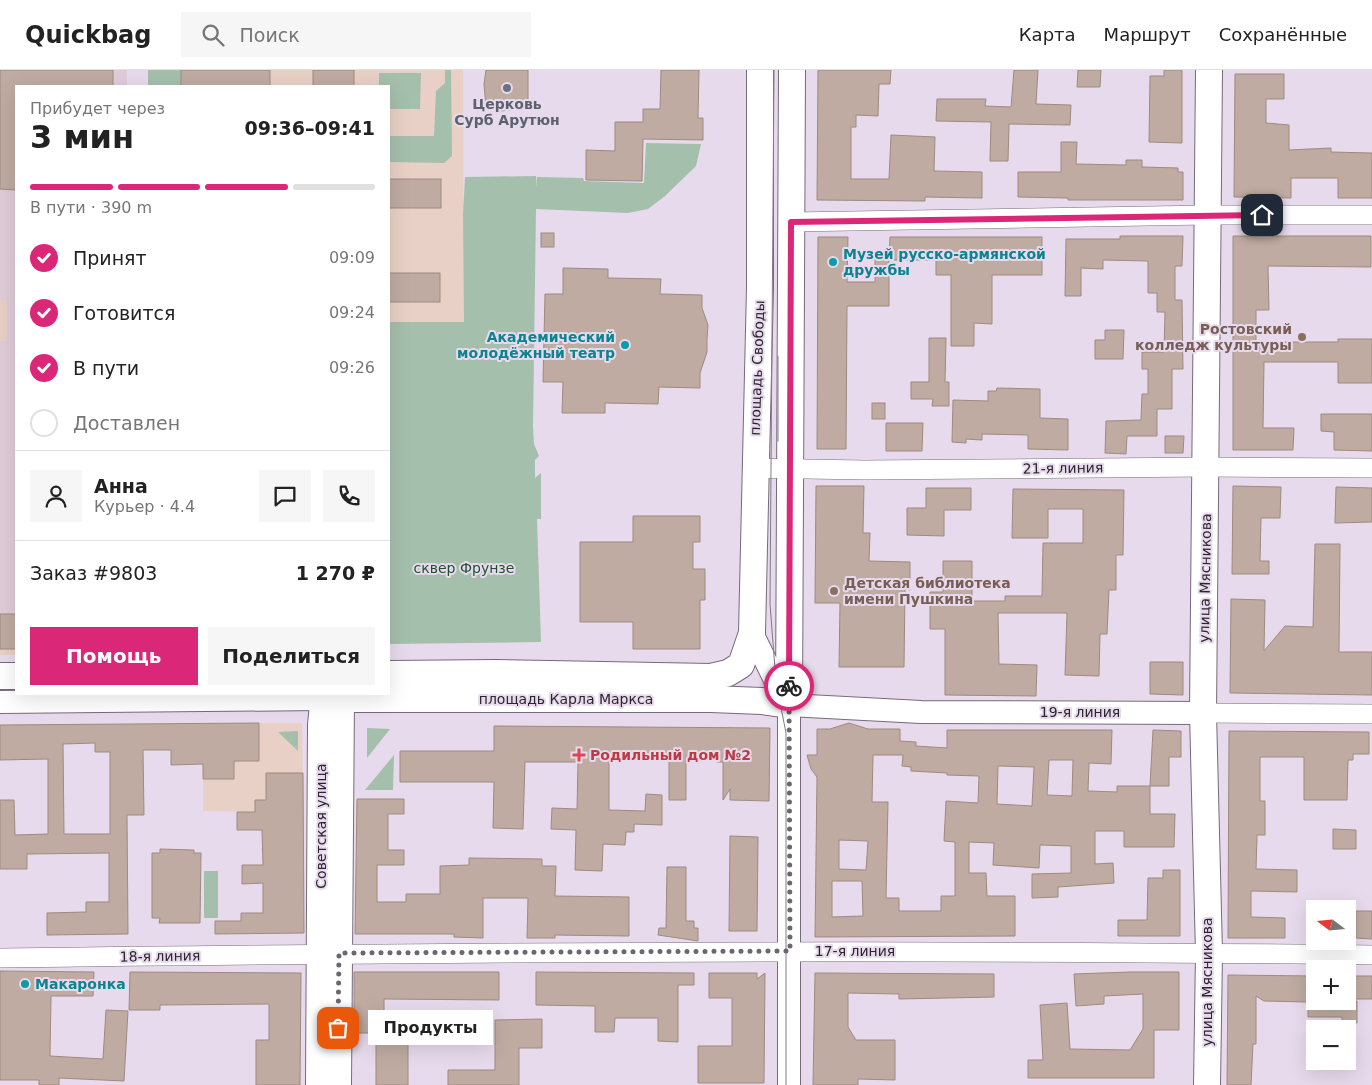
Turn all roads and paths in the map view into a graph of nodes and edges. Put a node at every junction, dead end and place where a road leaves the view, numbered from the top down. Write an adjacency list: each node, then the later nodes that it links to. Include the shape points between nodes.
1 (760, 70): 8 (main road, площадь Свободы, via 760,287)
2 (792, 70): 6 (main road)
3 (1209, 70): 4 (main road, улица Мясникова)
4 (1207, 215): 5 (street); 6 (street); 7 (main road, улица Мясникова)
5 (1372, 216)
6 (791, 222): 10 (main road)
7 (1206, 467): 9 (street, 21-я линия); 10 (street, 21-я линия); 19 (main road, улица Мясникова)
8 (754, 468): 10 (street, 21-я линия); 11 (main road, площадь Свободы)
9 (1372, 468)
10 (790, 469): 18 (main road)
11 (752, 633): 12 (main road, площадь Свободы); 18 (street)
12 (741, 665): 13 (main road, площадь Карла Маркса, via 728,673 711,677)
13 (390, 674)
14 (0, 676): 15 (main road)
15 (15, 676)
16 (332, 696): 17 (street, площадь Карла Маркса); 18 (main road, площадь Карла Маркса, via 711,699); 22 (main road, Советская улица)
17 (0, 702)
18 (789, 705): 19 (street, 19-я линия, via 921,712); 21 (street)
19 (1204, 712): 20 (street, 19-я линия); 23 (main road, улица Мясникова)
20 (1372, 714)
21 (790, 951): 22 (street, 17-я линия); 23 (street, 17-я линия); 28 (street)
22 (329, 953): 25 (street, 18-я линия); 26 (main road, Советская улица); 27 (main road, Советская улица)
23 (1209, 953): 24 (street, 17-я линия); 29 (main road, улица Мясникова)
24 (1372, 955)
25 (0, 958)
26 (319, 1085)
27 (338, 1085)
28 (789, 1085)
29 (1207, 1085)

